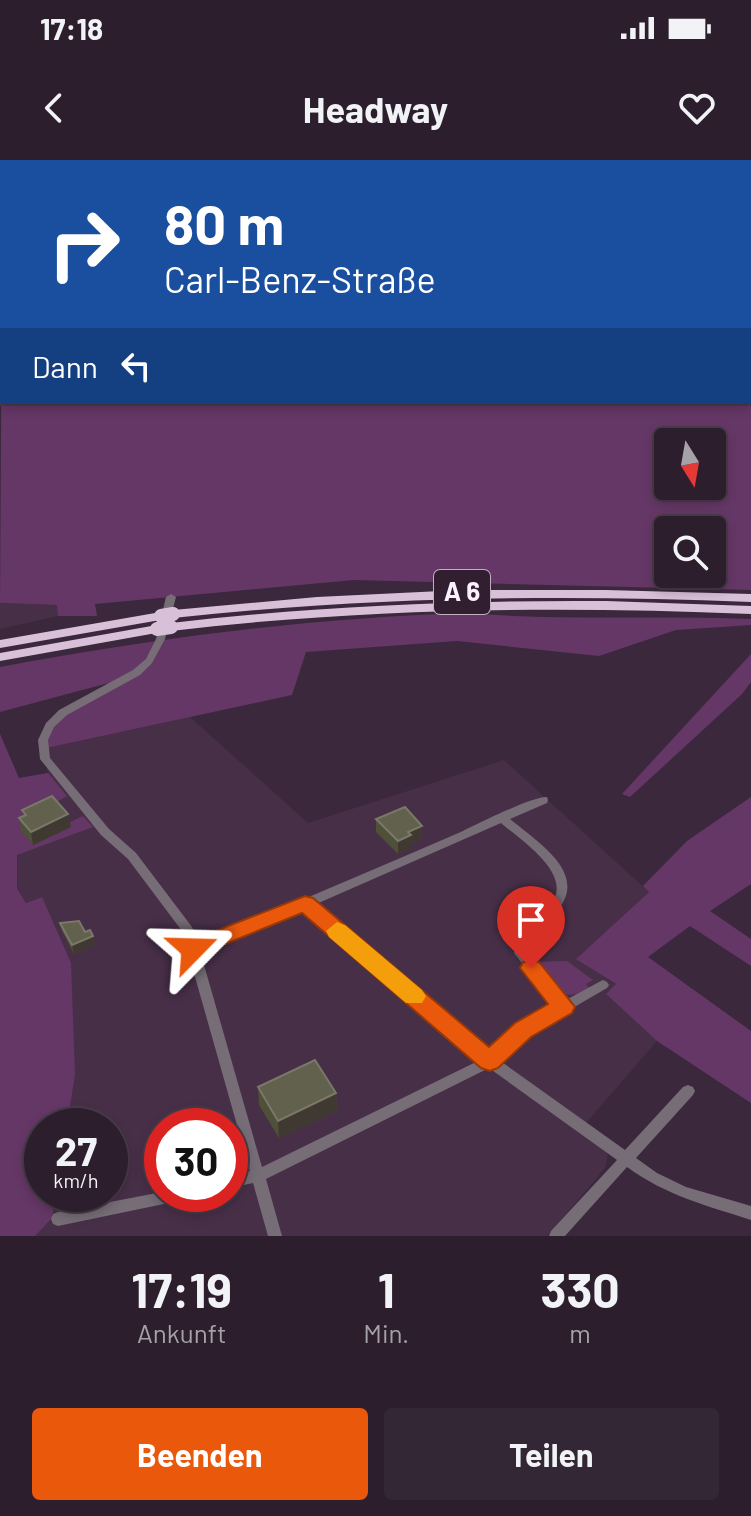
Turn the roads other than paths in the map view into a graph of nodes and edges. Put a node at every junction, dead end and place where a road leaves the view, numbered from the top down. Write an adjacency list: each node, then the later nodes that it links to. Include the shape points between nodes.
1 (171, 597): 10 (street, via 159,646 149,661 126,681 56,718 42,749 61,779 174,911 188,930)
2 (751, 598): 4 (highway, A 6, via 461,592 329,598)
3 (751, 610): 4 (highway, A 6, via 459,604)
4 (166, 622): 5 (highway, A 6); 6 (highway, A 6)
5 (0, 644)
6 (0, 657)
7 (543, 800): 8 (street)
8 (501, 817): 9 (street); 12 (street, via 557,870 564,890 559,904 523,935 519,946)
9 (305, 904): 10 (street); 13 (street)
10 (193, 949): 16 (street)
11 (603, 985): 12 (street)
12 (564, 1007): 13 (street, via 523,1030)
13 (490, 1061): 15 (street); 16 (street)
14 (688, 1091): 15 (street)
15 (625, 1158): 19 (street, via 683,1192); 22 (street)
16 (257, 1176): 17 (street); 21 (street)
17 (248, 1178)
18 (144, 1202): 20 (street)
19 (751, 1213)
20 (58, 1219)
21 (275, 1236)
22 (556, 1236)

